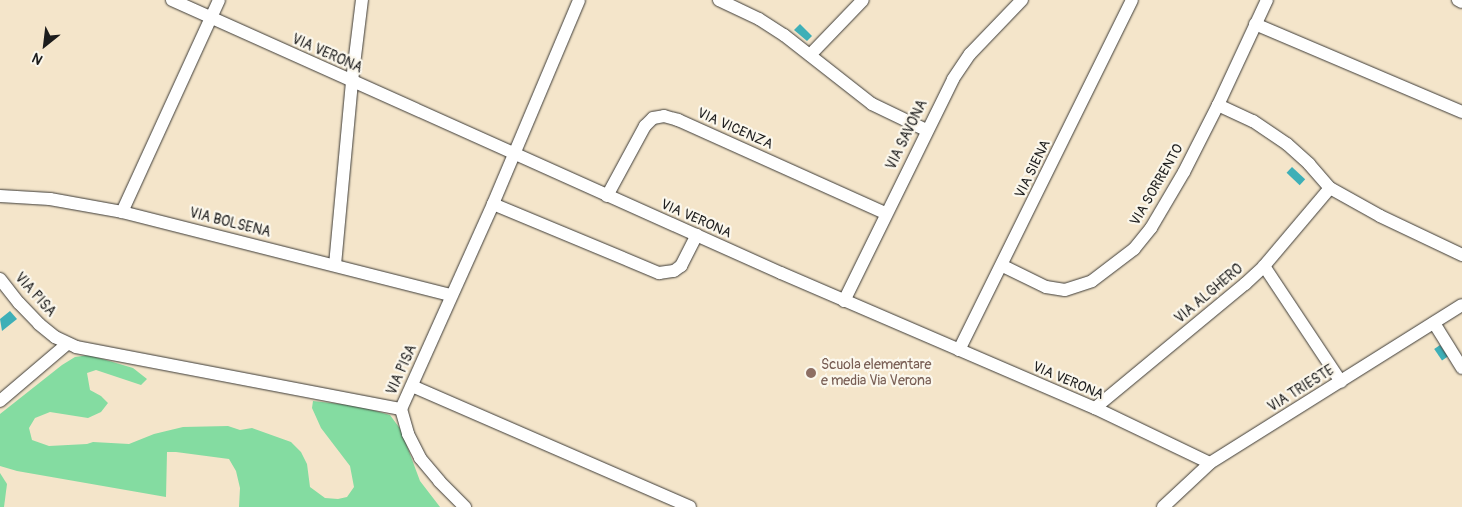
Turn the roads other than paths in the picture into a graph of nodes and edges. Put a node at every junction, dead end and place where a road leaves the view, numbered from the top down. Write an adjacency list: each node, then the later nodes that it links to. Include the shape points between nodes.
1 (172, 0): 12 (street, VIA VERONA)
2 (219, 0): 12 (street)
3 (362, 0): 15 (street)
4 (579, 0): 19 (street, VIA PISA)
5 (719, 0): 14 (street, via 768,24)
6 (863, 0): 14 (street)
7 (1022, 0): 18 (street, VIA SAVONA, via 961,64)
8 (1132, 0): 29 (street, VIA SIENA)
9 (1267, 0): 13 (street, VIA SORRENTO)
10 (1458, 0): 11 (street)
11 (1462, 2)
12 (212, 18): 15 (street, VIA VERONA); 24 (street)
13 (1255, 24): 16 (street, VIA SORRENTO); 17 (street)
14 (810, 55): 18 (street, via 866,100)
15 (352, 81): 19 (street, VIA VERONA); 28 (street)
16 (1218, 105): 20 (street, via 1253,121 1287,144); 29 (street, VIA SORRENTO, via 1151,228 1134,249 1107,271 1082,286 1060,290 1046,287)
17 (1462, 112)
18 (926, 130): 25 (street, VIA SAVONA)
19 (513, 154): 22 (street, VIA VERONA); 23 (street, VIA PISA)
20 (1330, 188): 27 (street); 30 (street, VIA ALGHERO)
21 (0, 196): 24 (street, VIA BOLSENA, via 50,199)
22 (607, 196): 25 (street, VIA VICENZA, via 645,126 653,118 664,116); 26 (street, VIA VERONA)
23 (493, 204): 26 (street, via 659,273 674,271 681,266); 32 (street, VIA PISA)
24 (122, 212): 28 (street, VIA BOLSENA)
25 (885, 213): 33 (street, VIA SAVONA)
26 (697, 235): 33 (street, VIA VERONA)
27 (1462, 255)
28 (335, 265): 32 (street, VIA BOLSENA)
29 (1003, 266): 37 (street, VIA SIENA)
30 (1264, 266): 39 (street); 42 (street, VIA ALGHERO)
31 (0, 279): 36 (street, VIA PISA, via 31,316)
32 (451, 295): 40 (street, VIA PISA)
33 (844, 301): 37 (street, VIA VERONA)
34 (1462, 305): 35 (street, VIA TRIESTE)
35 (1434, 322): 38 (street); 39 (street, VIA TRIESTE)
36 (67, 344): 41 (street); 43 (street, VIA PISA, via 94,352)
37 (959, 350): 42 (street, VIA VERONA)
38 (1462, 368)
39 (1342, 382): 44 (street, VIA TRIESTE)
40 (412, 386): 43 (street, VIA PISA); 46 (street)
41 (0, 400)
42 (1095, 408): 44 (street, VIA VERONA)
43 (401, 409): 45 (street, via 408,434 420,458)
44 (1210, 463): 47 (street, VIA TRIESTE)
45 (465, 507)
46 (690, 507)
47 (1163, 507)

